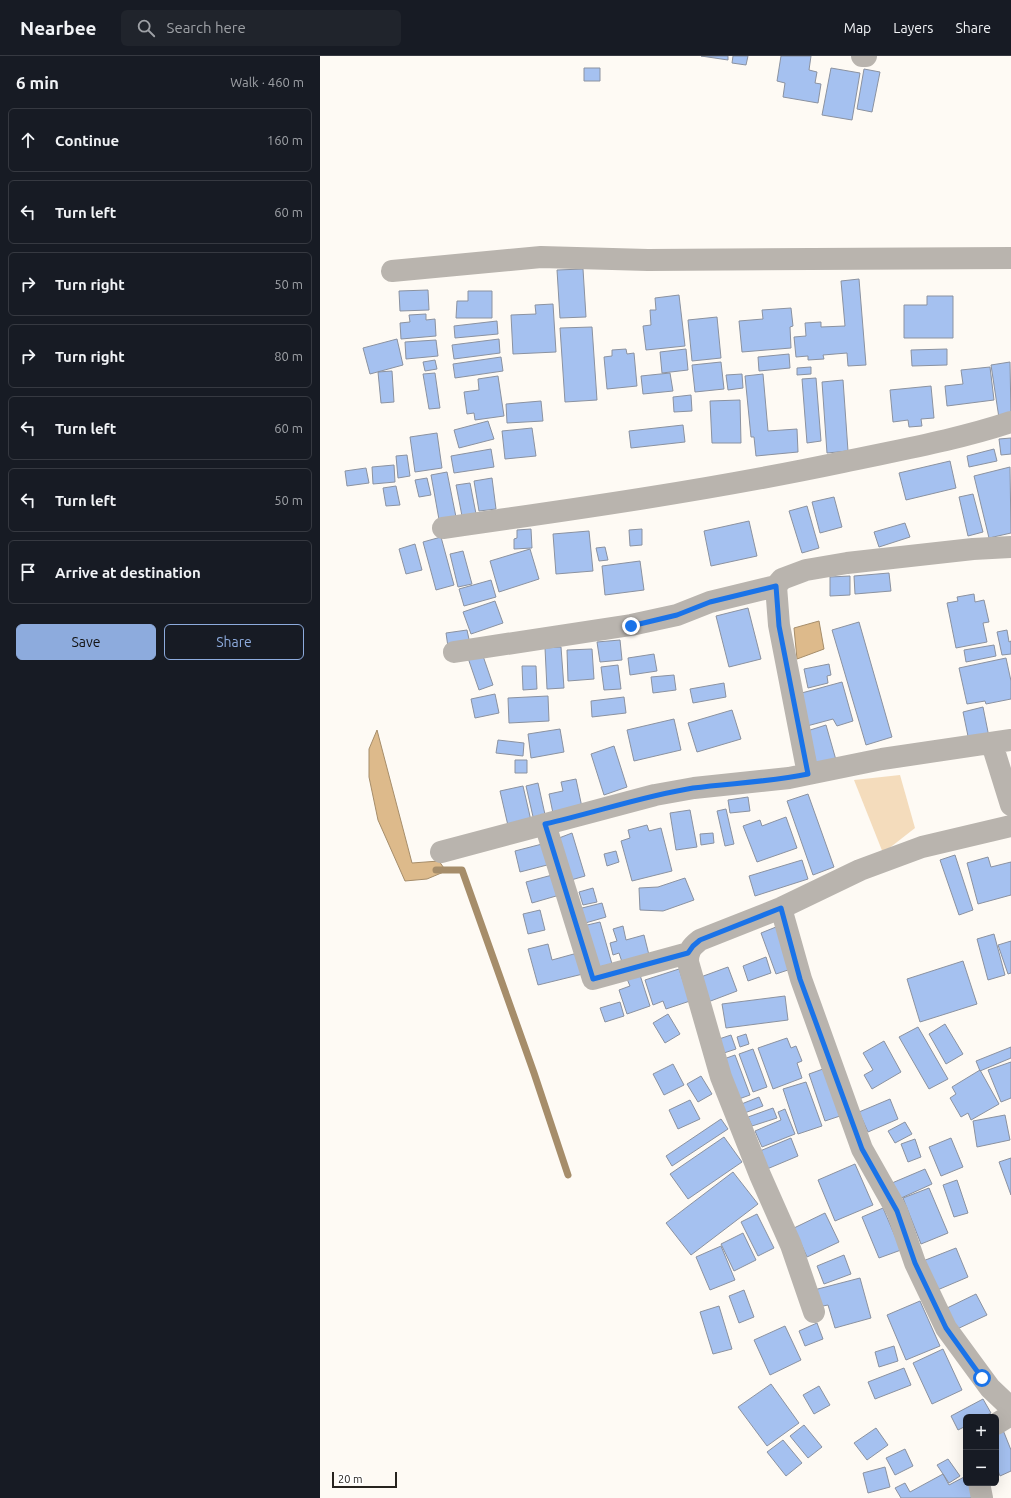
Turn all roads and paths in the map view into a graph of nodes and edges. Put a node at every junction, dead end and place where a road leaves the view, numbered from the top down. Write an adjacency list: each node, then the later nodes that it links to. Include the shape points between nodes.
1 (862, 56): 2 (street)
2 (866, 56)
3 (1011, 258): 4 (street, via 648,260 541,257)
4 (392, 271)
5 (1011, 422): 6 (street, via 904,449 729,485)
6 (443, 528)
7 (1011, 547): 8 (street, via 847,563 806,570 782,579)
8 (776, 586): 9 (street, via 710,602 677,615 631,626); 11 (street, via 779,626)
9 (454, 652)
10 (1002, 742): 11 (street, via 882,759); 12 (street)
11 (808, 774): 13 (street, via 655,795)
12 (1011, 805)
13 (545, 824): 15 (street); 17 (street, via 593,979)
14 (1011, 826): 16 (street, via 922,847 860,870)
15 (441, 852)
16 (781, 908): 17 (street, via 700,940); 19 (street, via 800,979 862,1149 897,1211 915,1263 946,1328 990,1388)
17 (688, 953): 18 (street, via 688,962 721,1077 791,1245)
18 (814, 1312)
19 (1011, 1408)
20 (1011, 1415): 21 (street)
21 (999, 1422)
22 (980, 1486): 23 (street)
23 (982, 1498)

